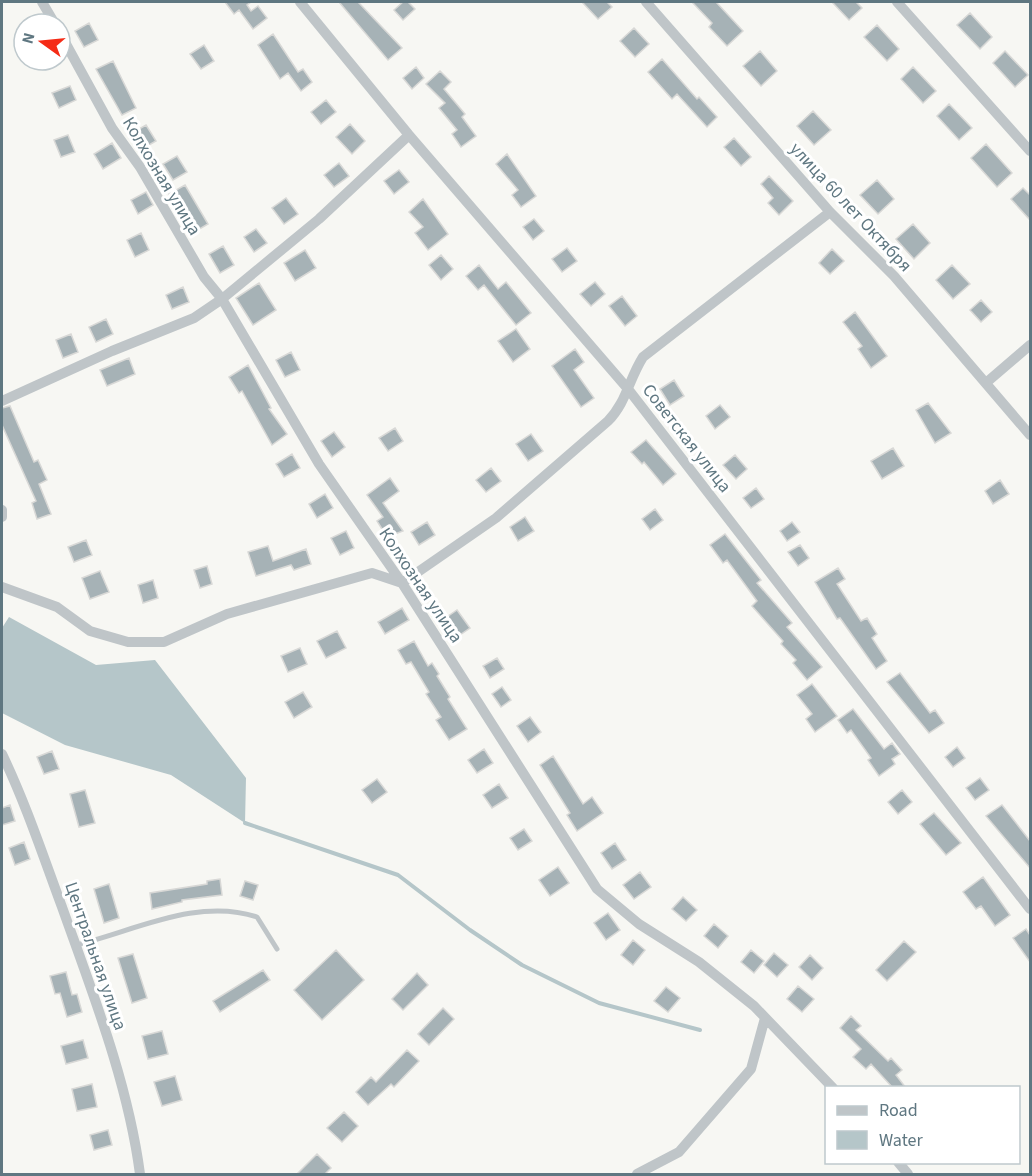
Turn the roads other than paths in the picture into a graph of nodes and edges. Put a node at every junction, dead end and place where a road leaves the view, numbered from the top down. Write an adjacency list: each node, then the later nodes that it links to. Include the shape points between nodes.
1 (300, 2): 5 (street, Советская улица)
2 (646, 2): 7 (street, улица 60 лет Октября)
3 (897, 2): 6 (street)
4 (72, 55): 8 (street, Колхозная улица, via 112,128 140,167 204,277)
5 (410, 135): 8 (street, via 319,219); 11 (street, Советская улица)
6 (1030, 151)
7 (830, 212): 10 (street, улица 60 лет Октября, via 894,276); 11 (street, via 643,357)
8 (222, 299): 12 (street, via 194,318); 16 (street, Колхозная улица, via 319,464)
9 (1030, 345): 10 (street)
10 (987, 382): 13 (street, улица 60 лет Октября)
11 (628, 389): 16 (street, via 620,409 496,518); 19 (street, Советская улица)
12 (2, 401)
13 (1030, 435)
14 (2, 510): 15 (street)
15 (2, 517)
16 (402, 583): 17 (street, via 372,573 227,614 164,642 128,642 90,631 57,607); 22 (street, Колхозная улица, via 597,889 639,924 699,962)
17 (2, 587)
18 (2, 754): 20 (street, Центральная улица, via 38,838)
19 (1030, 909)
20 (76, 945): 21 (lane, via 182,914 223,910 257,917); 24 (street, Центральная улица, via 125,1095)
21 (277, 949)
22 (765, 1018): 23 (street, Колхозная улица); 25 (street, via 751,1069 679,1152)
23 (831, 1086)
24 (140, 1174)
25 (637, 1174)

